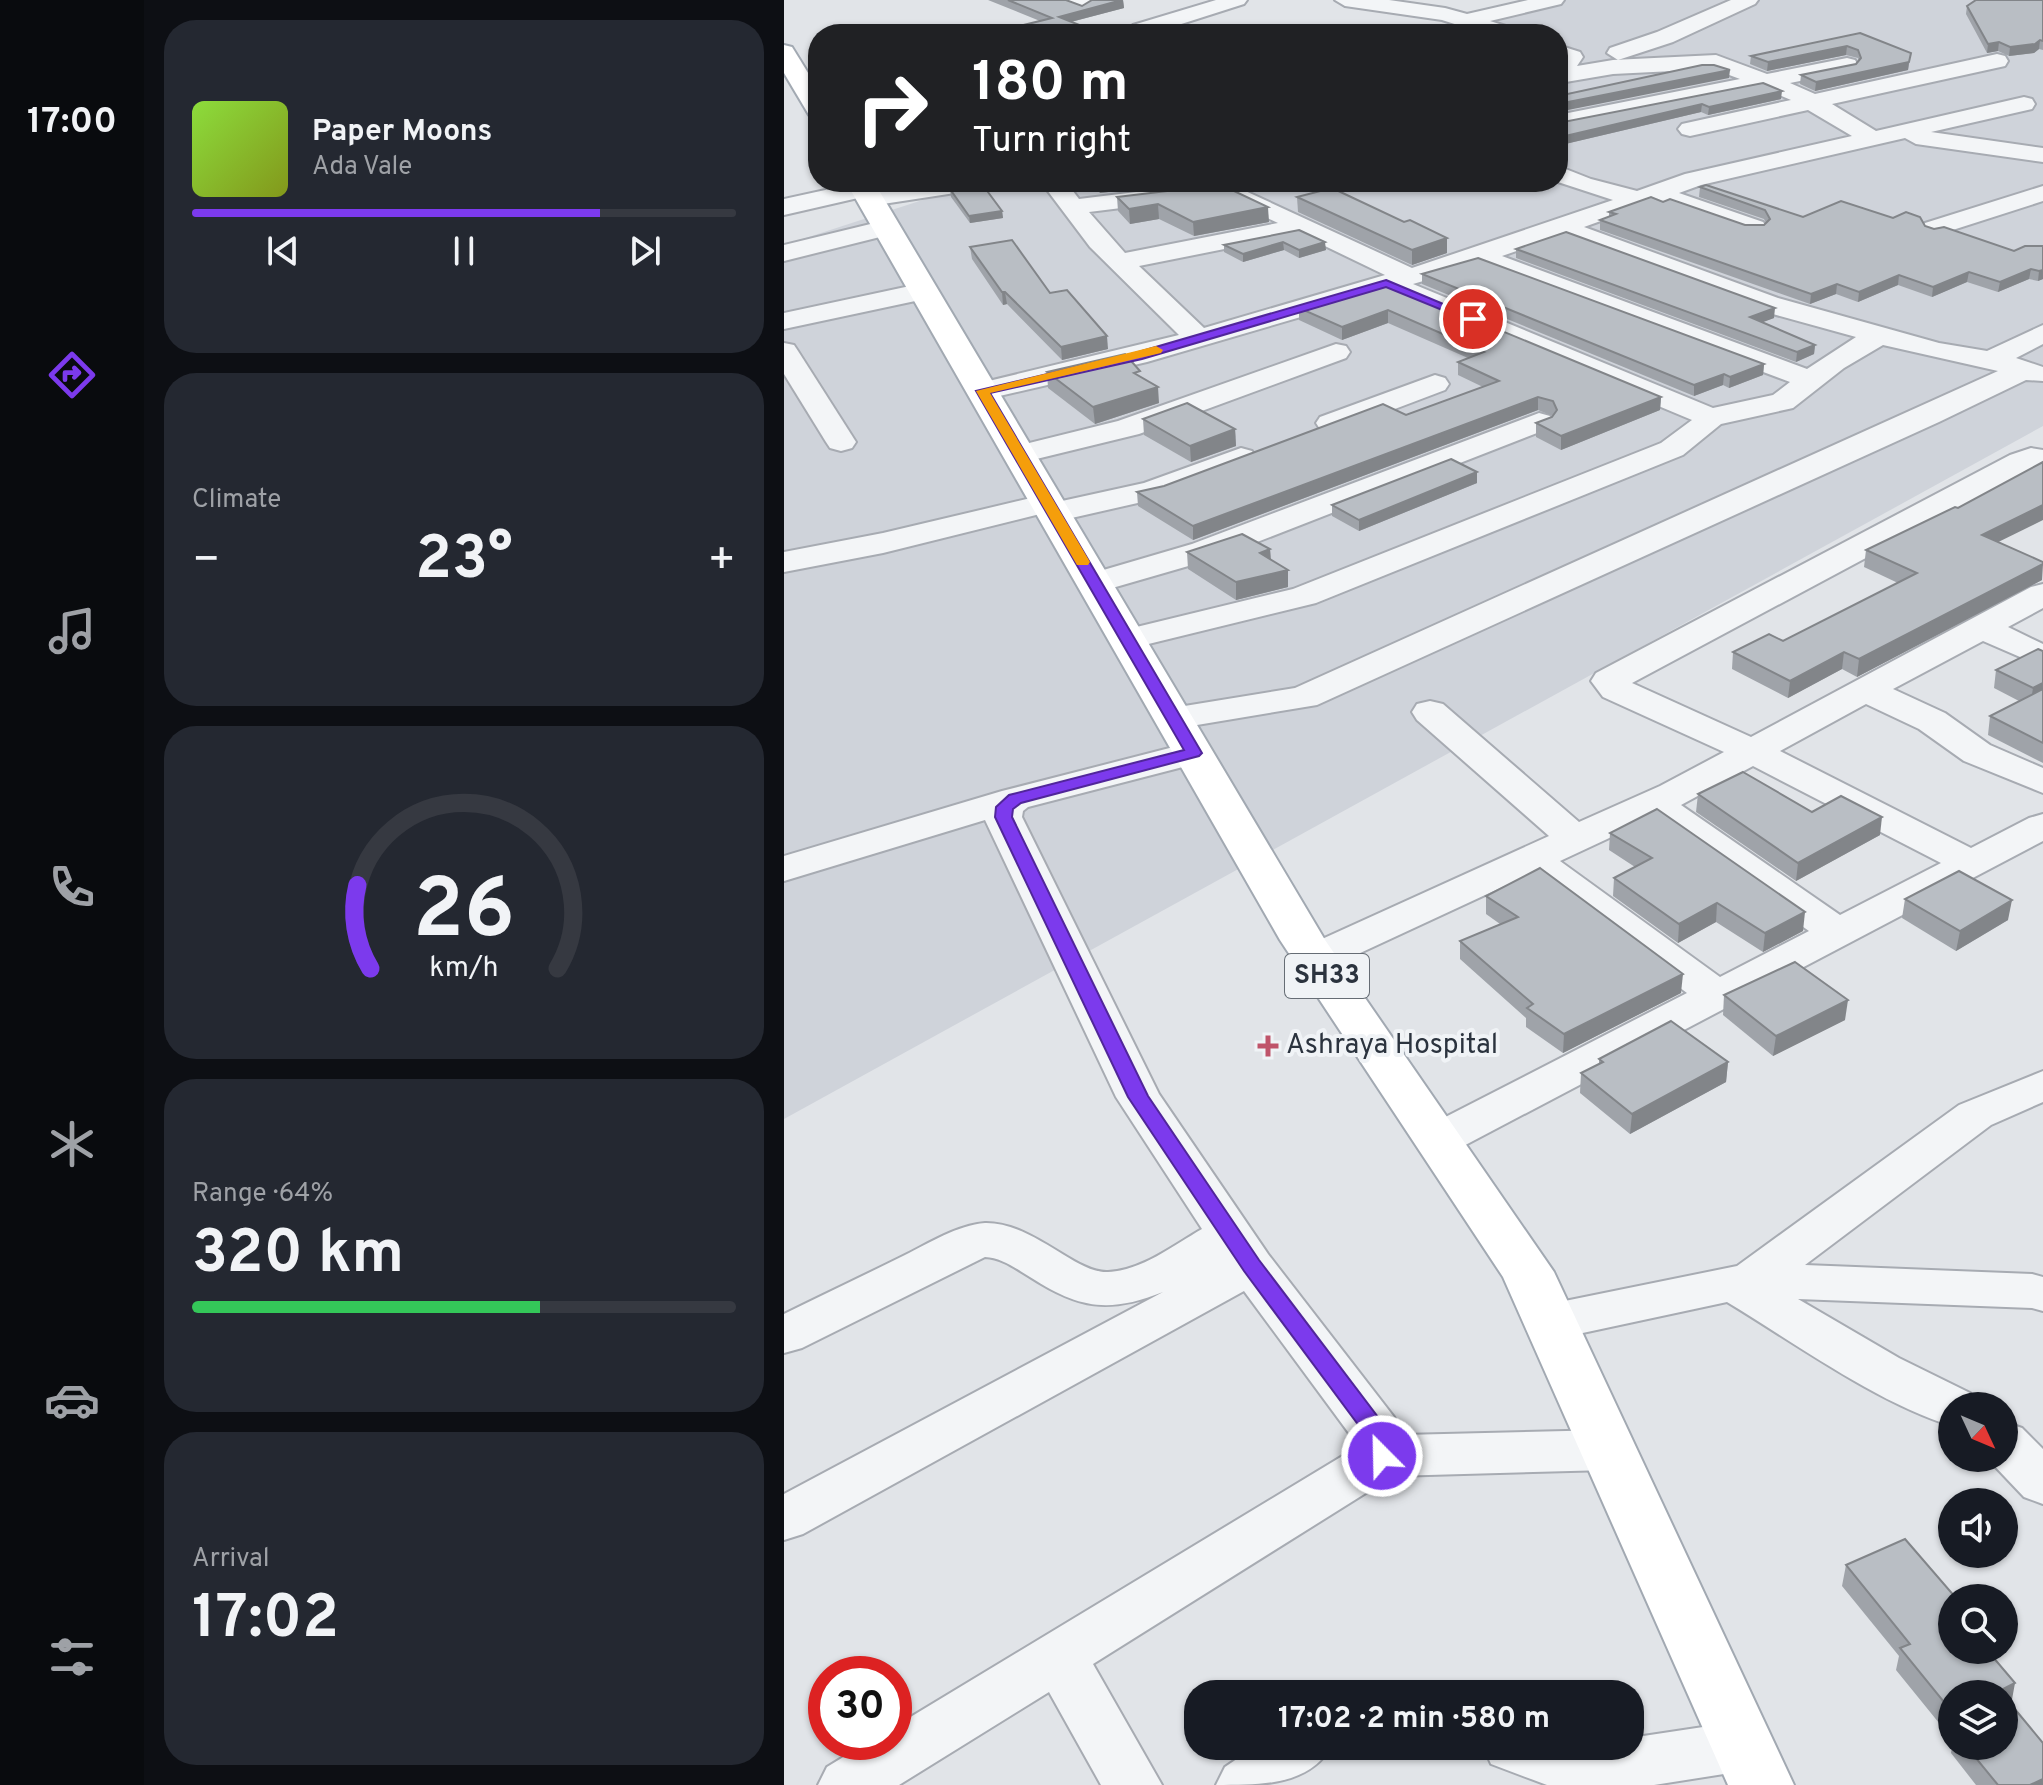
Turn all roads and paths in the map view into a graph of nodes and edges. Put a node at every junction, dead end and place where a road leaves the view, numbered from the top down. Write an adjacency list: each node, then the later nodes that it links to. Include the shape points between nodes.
1 (1237, 0): 6 (street)
2 (1345, 0): 5 (street)
3 (1554, 0): 5 (street)
4 (1748, 0): 12 (street)
5 (1466, 21): 7 (street); 8 (street)
6 (1160, 24)
7 (1458, 24)
8 (1475, 24)
9 (784, 52): 16 (main road)
10 (1997, 61): 18 (street)
11 (1847, 65): 15 (street)
12 (1568, 73)
13 (1568, 74): 15 (street, via 1716,62)
14 (1568, 77): 17 (street, via 1632,88)
15 (1764, 82): 17 (street); 18 (street)
16 (808, 93)
17 (1661, 101): 20 (street)
18 (1809, 102): 21 (street); 22 (street)
19 (2024, 104): 22 (street)
20 (1568, 120)
21 (1690, 129)
22 (1884, 137): 23 (street); 30 (street, via 1694,179)
23 (2043, 155)
24 (1568, 178): 30 (street)
25 (919, 192): 31 (street)
26 (1061, 192): 33 (street)
27 (1194, 192): 33 (street)
28 (1227, 192): 34 (street)
29 (2043, 193): 37 (street)
30 (1647, 196): 35 (street); 36 (street)
31 (870, 200): 32 (street); 38 (street); 42 (main road, SH33)
32 (784, 207)
33 (1072, 207): 40 (street)
34 (1304, 226): 40 (street); 41 (street)
35 (1560, 227): 39 (street); 45 (street, via 1768,304)
36 (1754, 227)
37 (1934, 228)
38 (784, 253)
39 (1477, 256): 41 (street); 51 (street)
40 (1119, 262): 46 (street)
41 (1398, 280): 46 (street); 54 (street)
42 (924, 291): 43 (street); 53 (main road, SH33)
43 (784, 321)
44 (2043, 333): 49 (street)
45 (1880, 335): 49 (street); 51 (street)
46 (1198, 338): 53 (street)
47 (784, 351): 57 (street)
48 (1336, 352): 59 (street, via 1128,428)
49 (1991, 360): 50 (street)
50 (2034, 373): 70 (street, via 1304,697)
51 (1811, 380): 54 (street, via 1783,402)
52 (1435, 384): 56 (street)
53 (982, 391): 59 (main road, SH33)
54 (1707, 418): 66 (street, via 1672,449 1304,596)
55 (1539, 422): 63 (street, via 1204,551)
56 (1302, 434)
57 (841, 442)
58 (1272, 446): 61 (street, via 1153,490)
59 (1020, 454): 61 (main road, SH33)
60 (2043, 459): 71 (street, via 2021,462 1609,681 1616,689)
61 (1051, 508): 62 (street); 63 (main road, SH33)
62 (784, 562)
63 (1095, 583): 66 (main road, SH33)
64 (2043, 594): 65 (street)
65 (1982, 627): 67 (street); 68 (street)
66 (1128, 639): 70 (main road, SH33)
67 (2043, 657)
68 (1865, 690): 71 (street); 72 (street, via 1932,721 1977,753)
69 (1430, 712): 76 (street)
70 (1183, 735): 73 (street); 81 (main road, SH33)
71 (1752, 751): 74 (street); 78 (street)
72 (2043, 782)
73 (1015, 799): 79 (street); 85 (street, via 1004,807 1003,817 1138,1097)
74 (1653, 803): 76 (street); 80 (street)
75 (2043, 826): 78 (street)
76 (1575, 839): 77 (street)
77 (1532, 859): 81 (street); 82 (street)
78 (1971, 863): 80 (street)
79 (784, 869)
80 (1838, 932): 82 (street)
81 (1315, 958): 84 (main road, SH33)
82 (1717, 995): 84 (street)
83 (2043, 1085): 86 (street, via 1975,1115)
84 (1438, 1140): 88 (main road, SH33, via 1527,1272)
85 (1241, 1250): 89 (street, via 1103,1291 1014,1247 984,1240); 92 (street, via 1376,1431); 95 (street)
86 (1741, 1282): 87 (street); 88 (street); 90 (street, via 1881,1371)
87 (2039, 1291)
88 (1550, 1322): 91 (main road, SH33)
89 (784, 1335)
90 (1938, 1400)
91 (1608, 1450): 92 (street); 99 (main road, SH33)
92 (1382, 1456): 96 (street)
93 (2018, 1457): 94 (street)
94 (2043, 1483)
95 (784, 1519)
96 (1059, 1656): 100 (street); 101 (street)
97 (1283, 1760): 102 (street)
98 (1550, 1760): 99 (street, via 1579,1771)
99 (1752, 1766)
100 (848, 1785)
101 (1132, 1785)
102 (1246, 1785)

